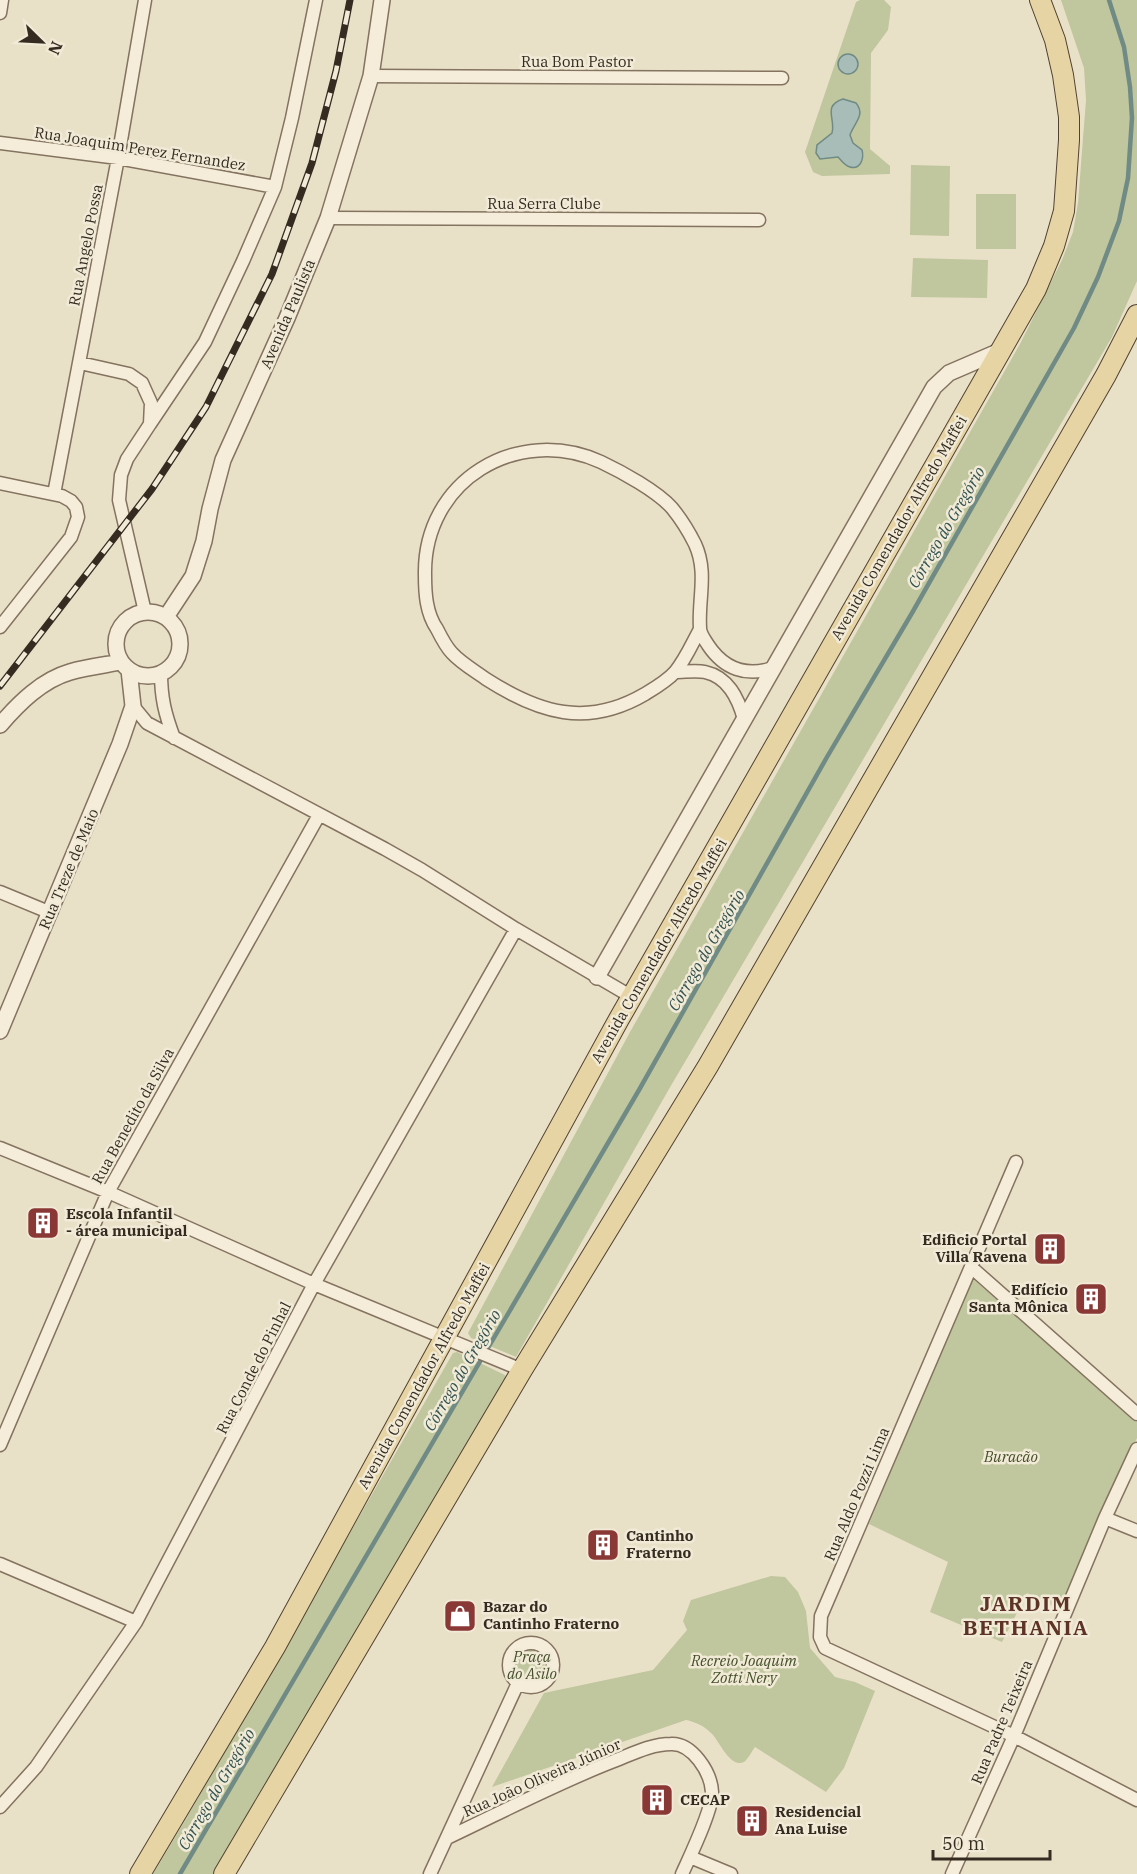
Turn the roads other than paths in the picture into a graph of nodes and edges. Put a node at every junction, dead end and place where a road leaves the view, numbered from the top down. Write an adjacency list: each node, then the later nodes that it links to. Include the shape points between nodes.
1 (2, 0): 6 (street)
2 (145, 0): 10 (street, Rua Angelo Possa)
3 (316, 0): 11 (street)
4 (382, 0): 7 (street, Avenida Paulista)
5 (1040, 0): 15 (main road, Avenida Comendador Alfredo Maffei, via 1055,40 1069,117 1064,212 1036,289)
6 (0, 13)
7 (371, 76): 8 (street, Rua Bom Pastor); 12 (street, Avenida Paulista)
8 (782, 78)
9 (0, 143): 10 (street, Rua Joaquim Perez Fernandez)
10 (118, 158): 11 (street, Rua Joaquim Perez Fernandez); 16 (street, Rua Angelo Possa)
11 (275, 187): 17 (street, via 205,342)
12 (328, 218): 13 (street, Rua Serra Clube); 21 (street, Avenida Paulista, via 223,460 193,576)
13 (759, 220)
14 (1137, 315): 45 (main road, via 708,1066)
15 (1000, 351): 25 (street, via 949,373 934,387); 37 (main road, Avenida Comendador Alfredo Maffei)
16 (80, 363): 17 (street, via 129,374 142,383 151,403); 19 (street, Rua Angelo Possa)
17 (150, 424): 20 (street, via 127,459 119,500)
18 (0, 483): 19 (street)
19 (54, 494): 22 (street, via 76,507 76,527)
20 (145, 612): 21 (street); 24 (street, via 125,621 119,630 117,652)
21 (166, 617): 27 (street, via 179,635 179,646 177,657)
22 (0, 627)
23 (699, 631): 25 (street, via 715,655 729,666 758,673); 26 (street); 26 (street, via 703,572 686,527 671,507 648,489 601,462 555,451 503,457 476,470 441,508 430,533 424,563 431,621 452,653 477,672 538,707 570,714 610,710 634,701)
24 (125, 666): 27 (street, via 139,675); 28 (street, Rua Treze de Maio); 30 (street, via 70,672 46,682)
25 (773, 668): 29 (street)
26 (675, 672): 29 (street, via 705,672 722,680 732,689)
27 (161, 673): 31 (street, via 163,703)
28 (133, 706): 31 (street, via 147,723); 34 (street, Rua Treze de Maio)
29 (744, 718): 36 (street)
30 (0, 725)
31 (174, 738): 32 (street)
32 (319, 815): 35 (street, via 422,870); 41 (street, Rua Benedito da Silva)
33 (0, 892): 34 (street)
34 (51, 913): 38 (street, Rua Treze de Maio)
35 (516, 929): 36 (street); 43 (street, Rua Conde do Pinhal)
36 (597, 976): 37 (street)
37 (632, 997): 44 (main road, Avenida Comendador Alfredo Maffei)
38 (0, 1031)
39 (0, 1148): 41 (street)
40 (1016, 1162): 42 (street, Rua Aldo Pozzi Lima)
41 (108, 1192): 43 (street); 47 (street, Rua Benedito da Silva)
42 (970, 1267): 46 (street); 54 (street, Rua Aldo Pozzi Lima, via 822,1616 820,1637 825,1648)
43 (314, 1284): 44 (street); 52 (street, Rua Conde do Pinhal)
44 (452, 1340): 45 (street); 59 (main road, Avenida Comendador Alfredo Maffei)
45 (522, 1370): 60 (main road)
46 (1137, 1414)
47 (0, 1445)
48 (1137, 1449): 49 (street, Rua Padre Teixeira)
49 (1105, 1518): 50 (street); 54 (street, Rua Padre Teixeira)
50 (1137, 1531)
51 (0, 1564): 52 (street)
52 (136, 1622): 56 (street, Rua Conde do Pinhal, via 36,1767)
53 (518, 1683): 57 (street)
54 (1014, 1736): 55 (street, Rua Aldo Pozzi Lima); 64 (street, Rua Padre Teixeira)
55 (1137, 1800)
56 (0, 1807)
57 (447, 1838): 58 (street, Rua João Oliveira Júnior, via 595,1768 645,1749 672,1744 694,1754 703,1766 712,1793); 61 (street)
58 (690, 1857): 62 (street); 63 (street)
59 (140, 1874)
60 (224, 1874)
61 (430, 1874)
62 (682, 1874)
63 (731, 1874)
64 (952, 1874)

